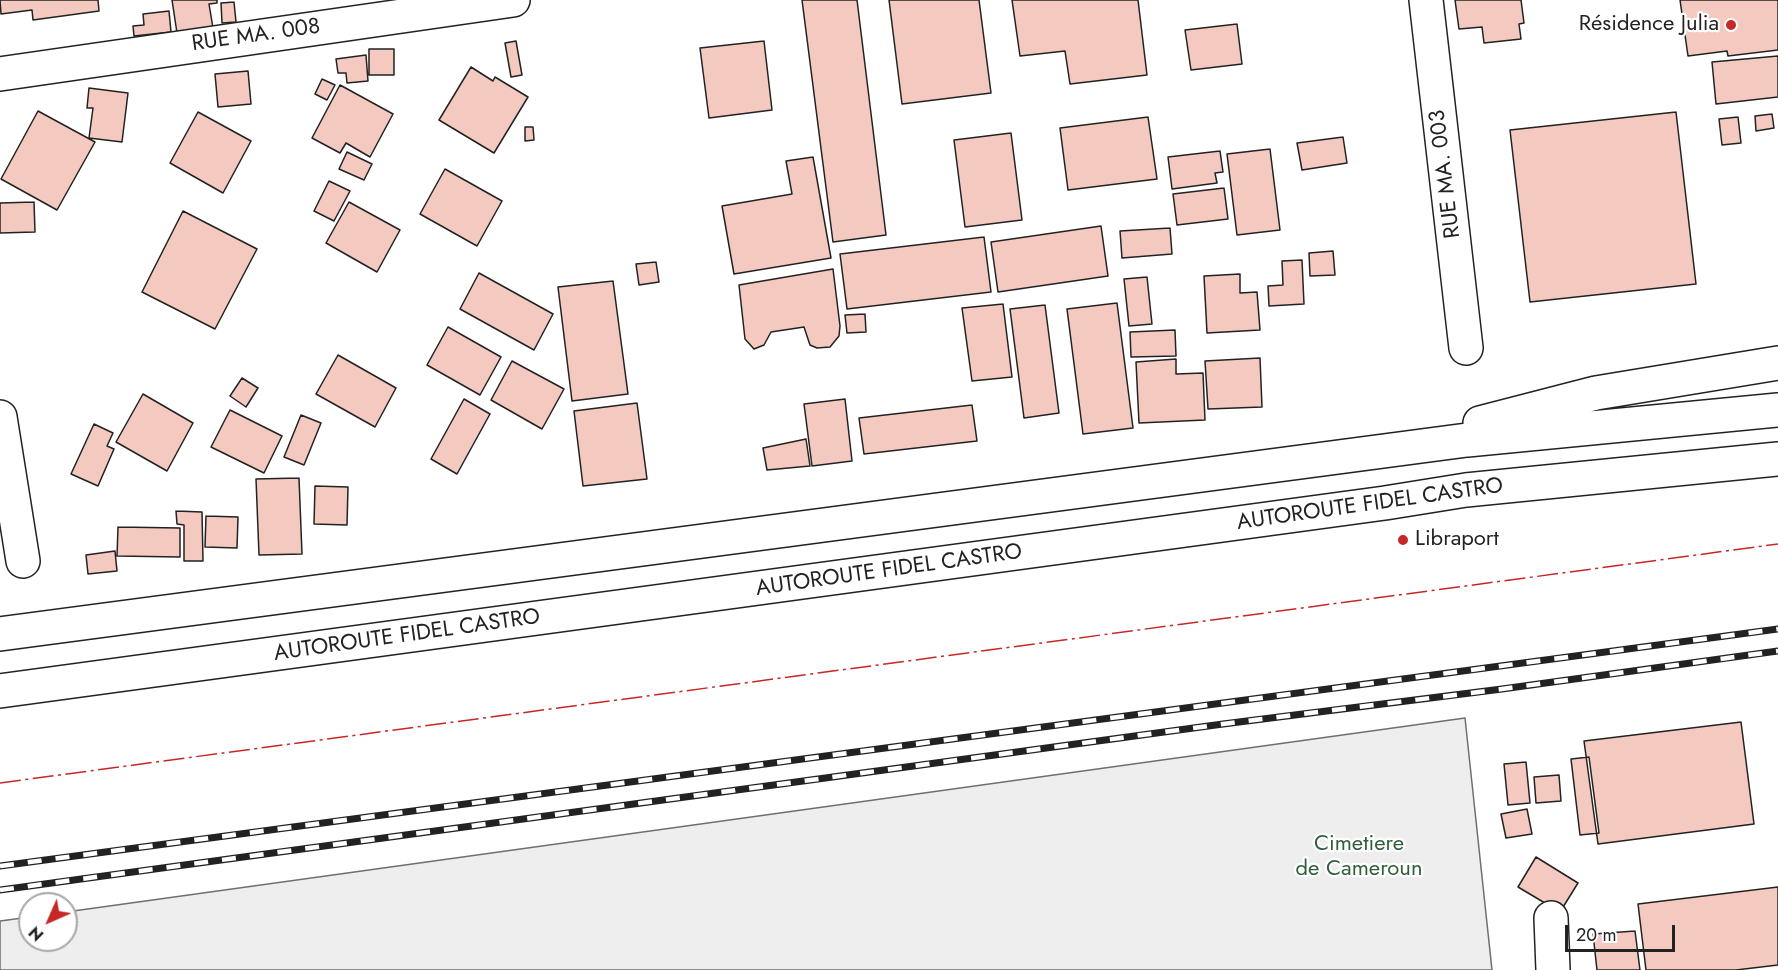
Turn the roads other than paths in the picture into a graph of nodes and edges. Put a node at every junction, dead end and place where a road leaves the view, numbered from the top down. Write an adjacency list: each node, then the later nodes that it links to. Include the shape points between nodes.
1 (513, 0): 3 (main road, RUE MA. 008)
2 (1426, 0): 4 (main road, RUE MA. 003)
3 (0, 74)
4 (1466, 348)
5 (1778, 363): 8 (main road, via 1596,393)
6 (1778, 410): 8 (main road, via 1467,440)
7 (0, 417): 10 (main road)
8 (1345, 457): 11 (main road)
9 (1778, 459): 12 (main road, AUTOROUTE FIDEL CASTRO, via 1466,490)
10 (22, 561)
11 (0, 634)
12 (0, 691)
13 (1551, 918): 14 (main road)
14 (1553, 970)

